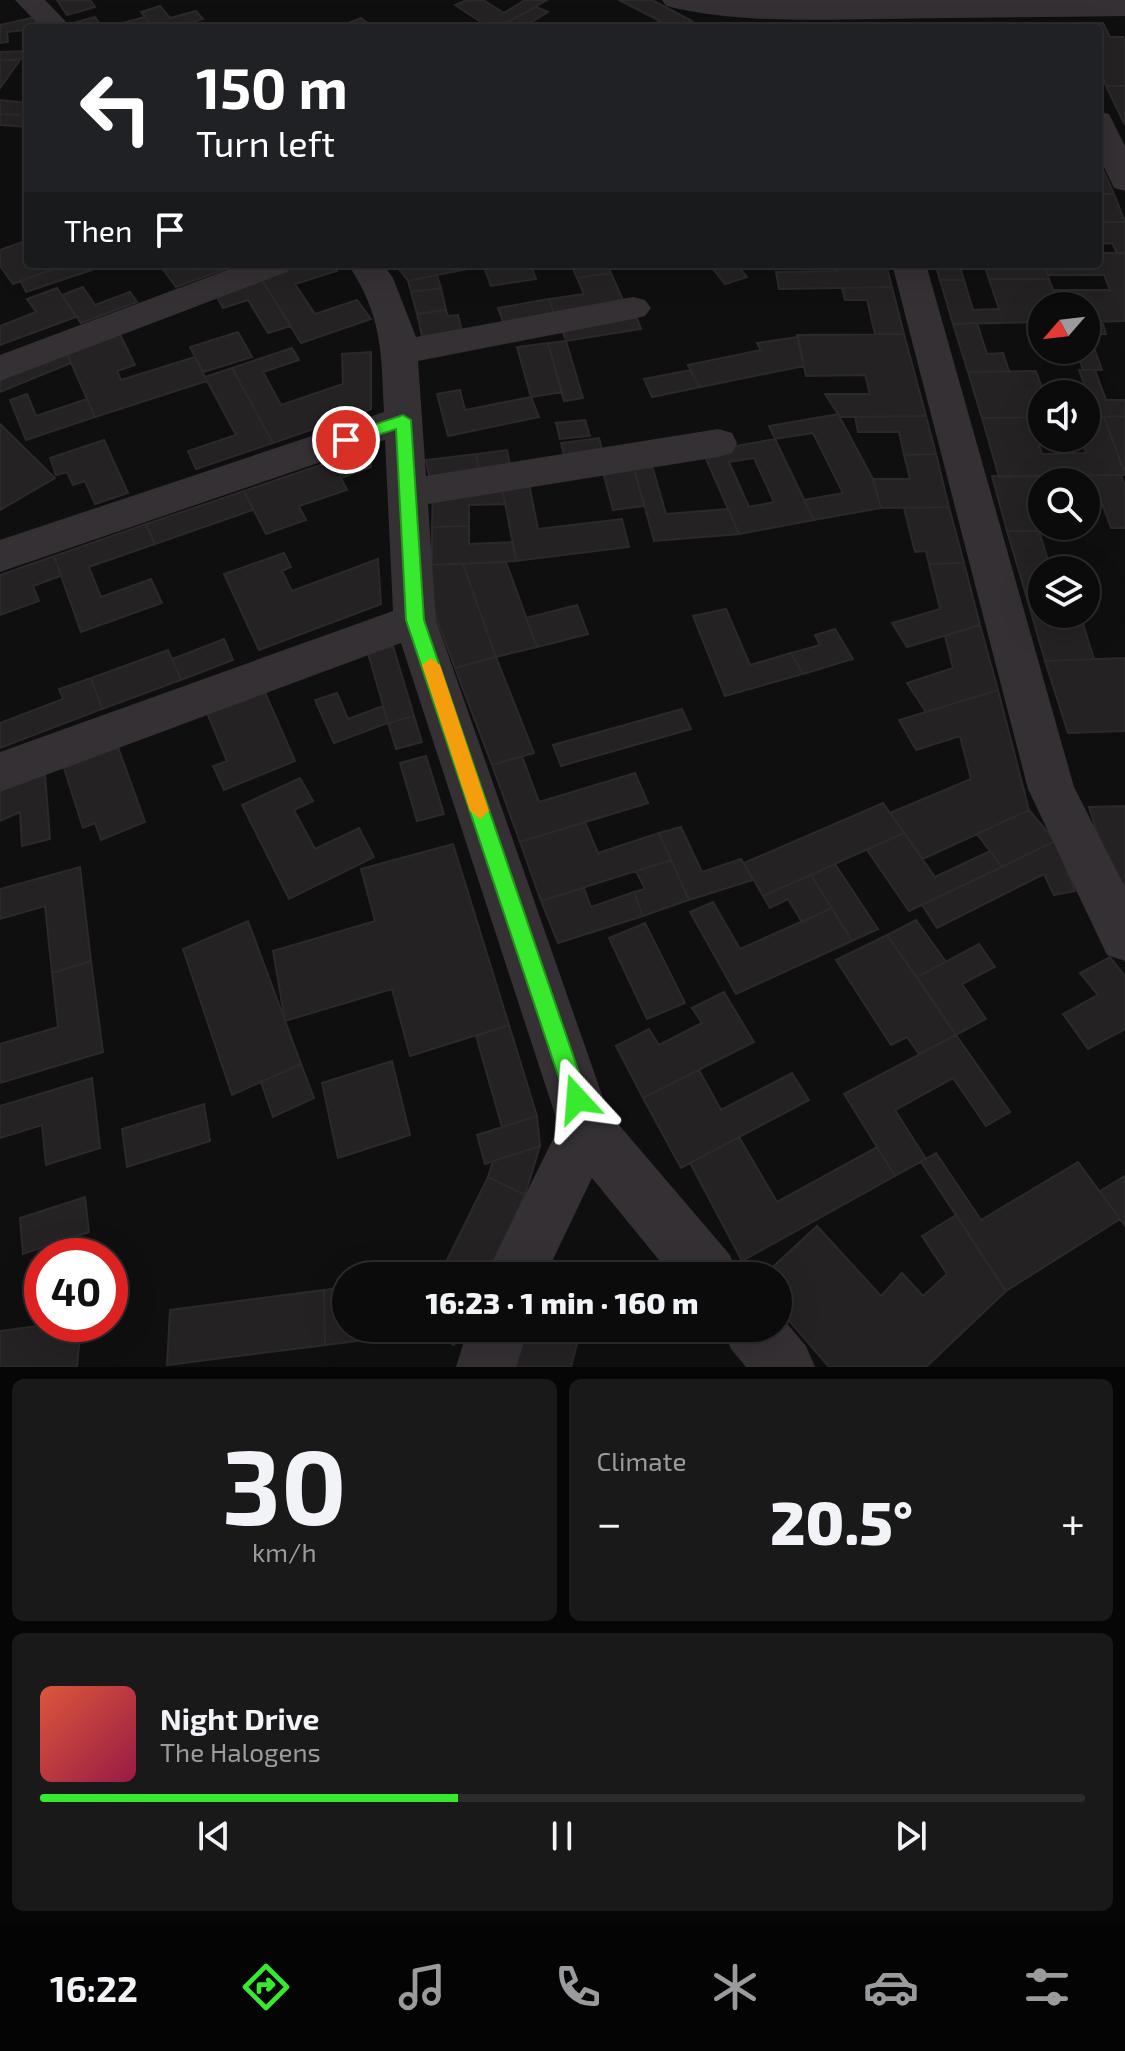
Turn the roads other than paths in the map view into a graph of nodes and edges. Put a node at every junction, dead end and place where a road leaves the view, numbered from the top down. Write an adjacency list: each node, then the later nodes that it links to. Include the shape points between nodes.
1 (18, 4): 8 (street)
2 (873, 4): 6 (street); 7 (street)
3 (1084, 4): 4 (street); 6 (street)
4 (1125, 8)
5 (687, 10): 7 (street, via 728,8)
6 (1053, 18)
7 (842, 19)
8 (51, 24)
9 (1102, 129): 10 (street)
10 (1125, 181)
11 (265, 268): 16 (street)
12 (368, 268): 15 (street, via 398,329)
13 (910, 268): 23 (street, via 1051,789)
14 (633, 308): 15 (street)
15 (398, 353): 17 (street)
16 (0, 369)
17 (403, 420): 19 (street); 20 (street)
18 (718, 443): 19 (street)
19 (408, 493): 21 (street)
20 (0, 556)
21 (415, 620): 22 (street); 24 (street)
22 (0, 772)
23 (1125, 938)
24 (587, 1129): 25 (street); 26 (street)
25 (521, 1262)
26 (697, 1262)
27 (494, 1342): 29 (street)
28 (764, 1342): 30 (street)
29 (486, 1367)
30 (785, 1367)

